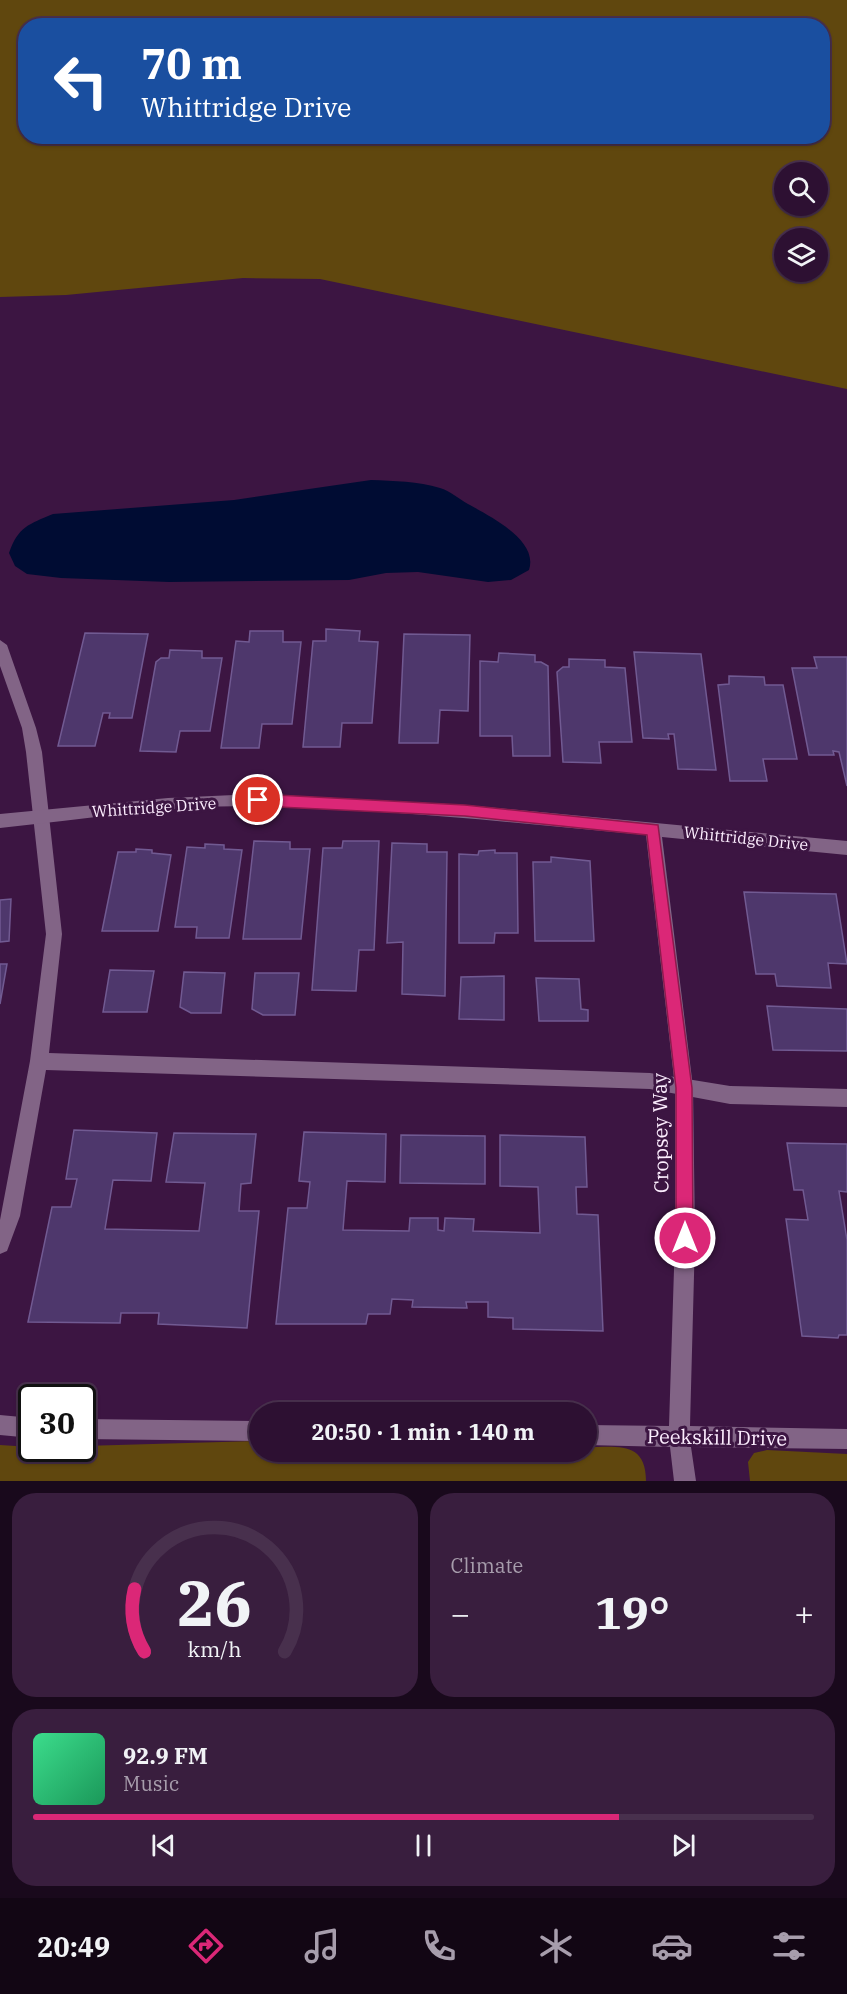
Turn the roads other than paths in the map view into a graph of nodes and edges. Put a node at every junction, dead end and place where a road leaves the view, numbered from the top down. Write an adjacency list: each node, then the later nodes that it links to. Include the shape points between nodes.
1 (0, 645): 2 (street, via 29,728)
2 (41, 816): 3 (street, Whittridge Drive); 4 (street, Whittridge Drive, via 258,800 465,811); 6 (street, via 54,934)
3 (0, 821)
4 (653, 829): 5 (street, Whittridge Drive); 7 (street, Cropsey Way)
5 (847, 848)
6 (39, 1061): 7 (street, via 651,1081); 9 (street, via 11,1216)
7 (684, 1088): 8 (street, via 730,1095); 15 (street, Cropsey Way, via 685,1238)
8 (847, 1098)
9 (0, 1244)
10 (0, 1425): 11 (street)
11 (18, 1427)
12 (96, 1429): 13 (street)
13 (249, 1431)
14 (597, 1435): 15 (street, Peekskill Drive)
15 (679, 1437): 16 (street, Peekskill Drive); 17 (street, Cropsey Way)
16 (847, 1439)
17 (685, 1481)

